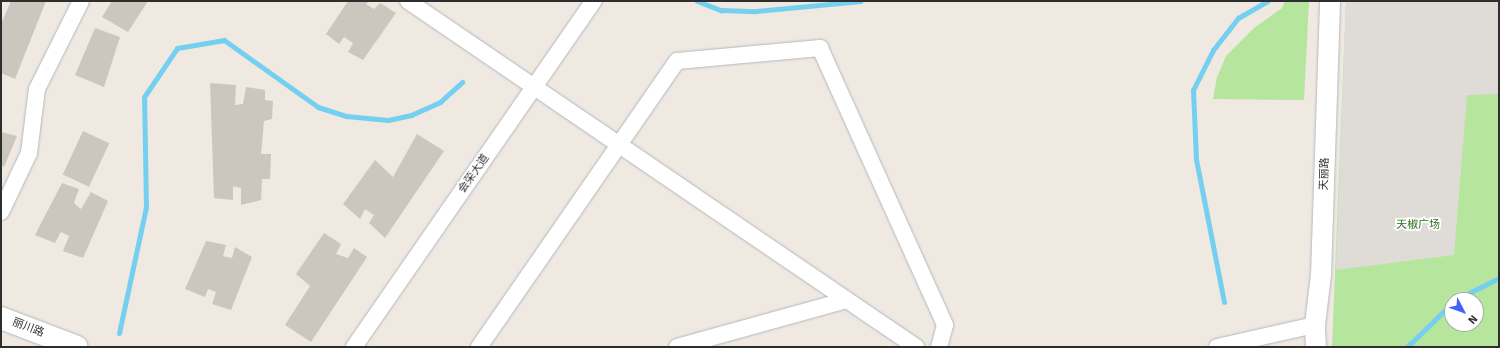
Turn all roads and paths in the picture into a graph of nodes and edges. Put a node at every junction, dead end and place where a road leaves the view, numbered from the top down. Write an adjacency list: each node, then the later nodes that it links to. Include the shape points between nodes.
1 (81, 1): 7 (street, via 37,89 29,154)
2 (408, 1): 5 (street)
3 (594, 1): 5 (street, 会荣大道)
4 (1330, 1): 10 (street, 天丽路, via 1321,275)
5 (535, 86): 6 (street); 13 (street, 会荣大道)
6 (620, 144): 8 (street); 14 (street); 17 (street, via 677,61 820,48 945,324)
7 (1, 212)
8 (847, 300): 15 (street); 16 (street)
9 (1, 318): 11 (main road, 丽川路)
10 (1315, 325): 18 (street); 19 (street, 天丽路)
11 (53, 343): 12 (main road, 丽川路)
12 (76, 347)
13 (354, 347)
14 (479, 347)
15 (677, 347)
16 (916, 347)
17 (939, 347)
18 (1217, 347)
19 (1316, 347)

